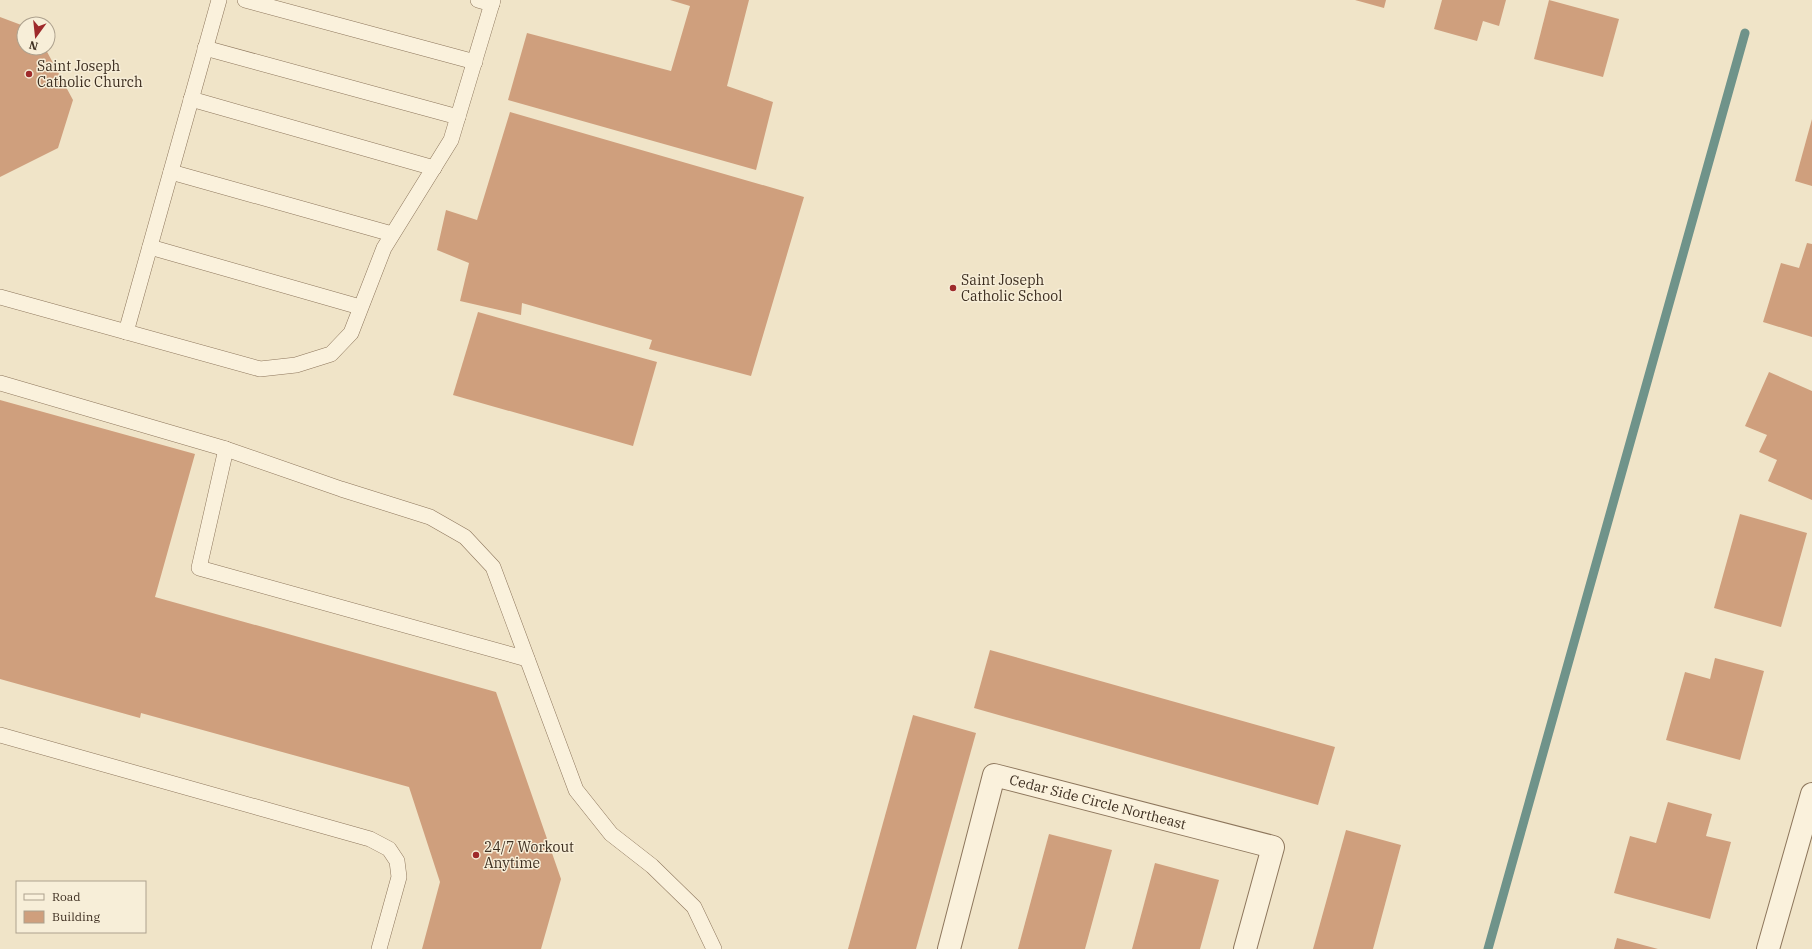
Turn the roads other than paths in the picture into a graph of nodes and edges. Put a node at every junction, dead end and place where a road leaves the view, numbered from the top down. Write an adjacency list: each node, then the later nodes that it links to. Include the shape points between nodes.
1 (219, 0): 4 (lane)
2 (245, 0): 5 (lane)
3 (488, 1): 5 (lane)
4 (205, 48): 6 (lane); 7 (lane)
5 (475, 62): 7 (lane)
6 (191, 100): 8 (lane); 9 (lane)
7 (458, 117): 8 (lane, via 451,140)
8 (434, 168): 10 (lane)
9 (171, 172): 10 (lane); 11 (lane)
10 (392, 234): 13 (lane)
11 (150, 247): 13 (lane); 14 (lane)
12 (0, 297): 14 (lane)
13 (360, 307): 14 (lane, via 351,333 331,354 296,365 260,368)
14 (126, 332)
15 (0, 384): 16 (lane)
16 (226, 449): 17 (lane, via 430,517 465,537 493,567); 17 (lane, via 199,568)
17 (527, 659): 21 (lane, via 576,790 611,834 652,866 694,907)
18 (0, 735): 20 (lane, via 370,839 389,849 397,860 399,877)
19 (1812, 794): 24 (street)
20 (379, 949)
21 (714, 949)
22 (949, 949): 23 (street, Cedar Side Circle Northeast, via 994,775 1273,847)
23 (1245, 949)
24 (1768, 949)

